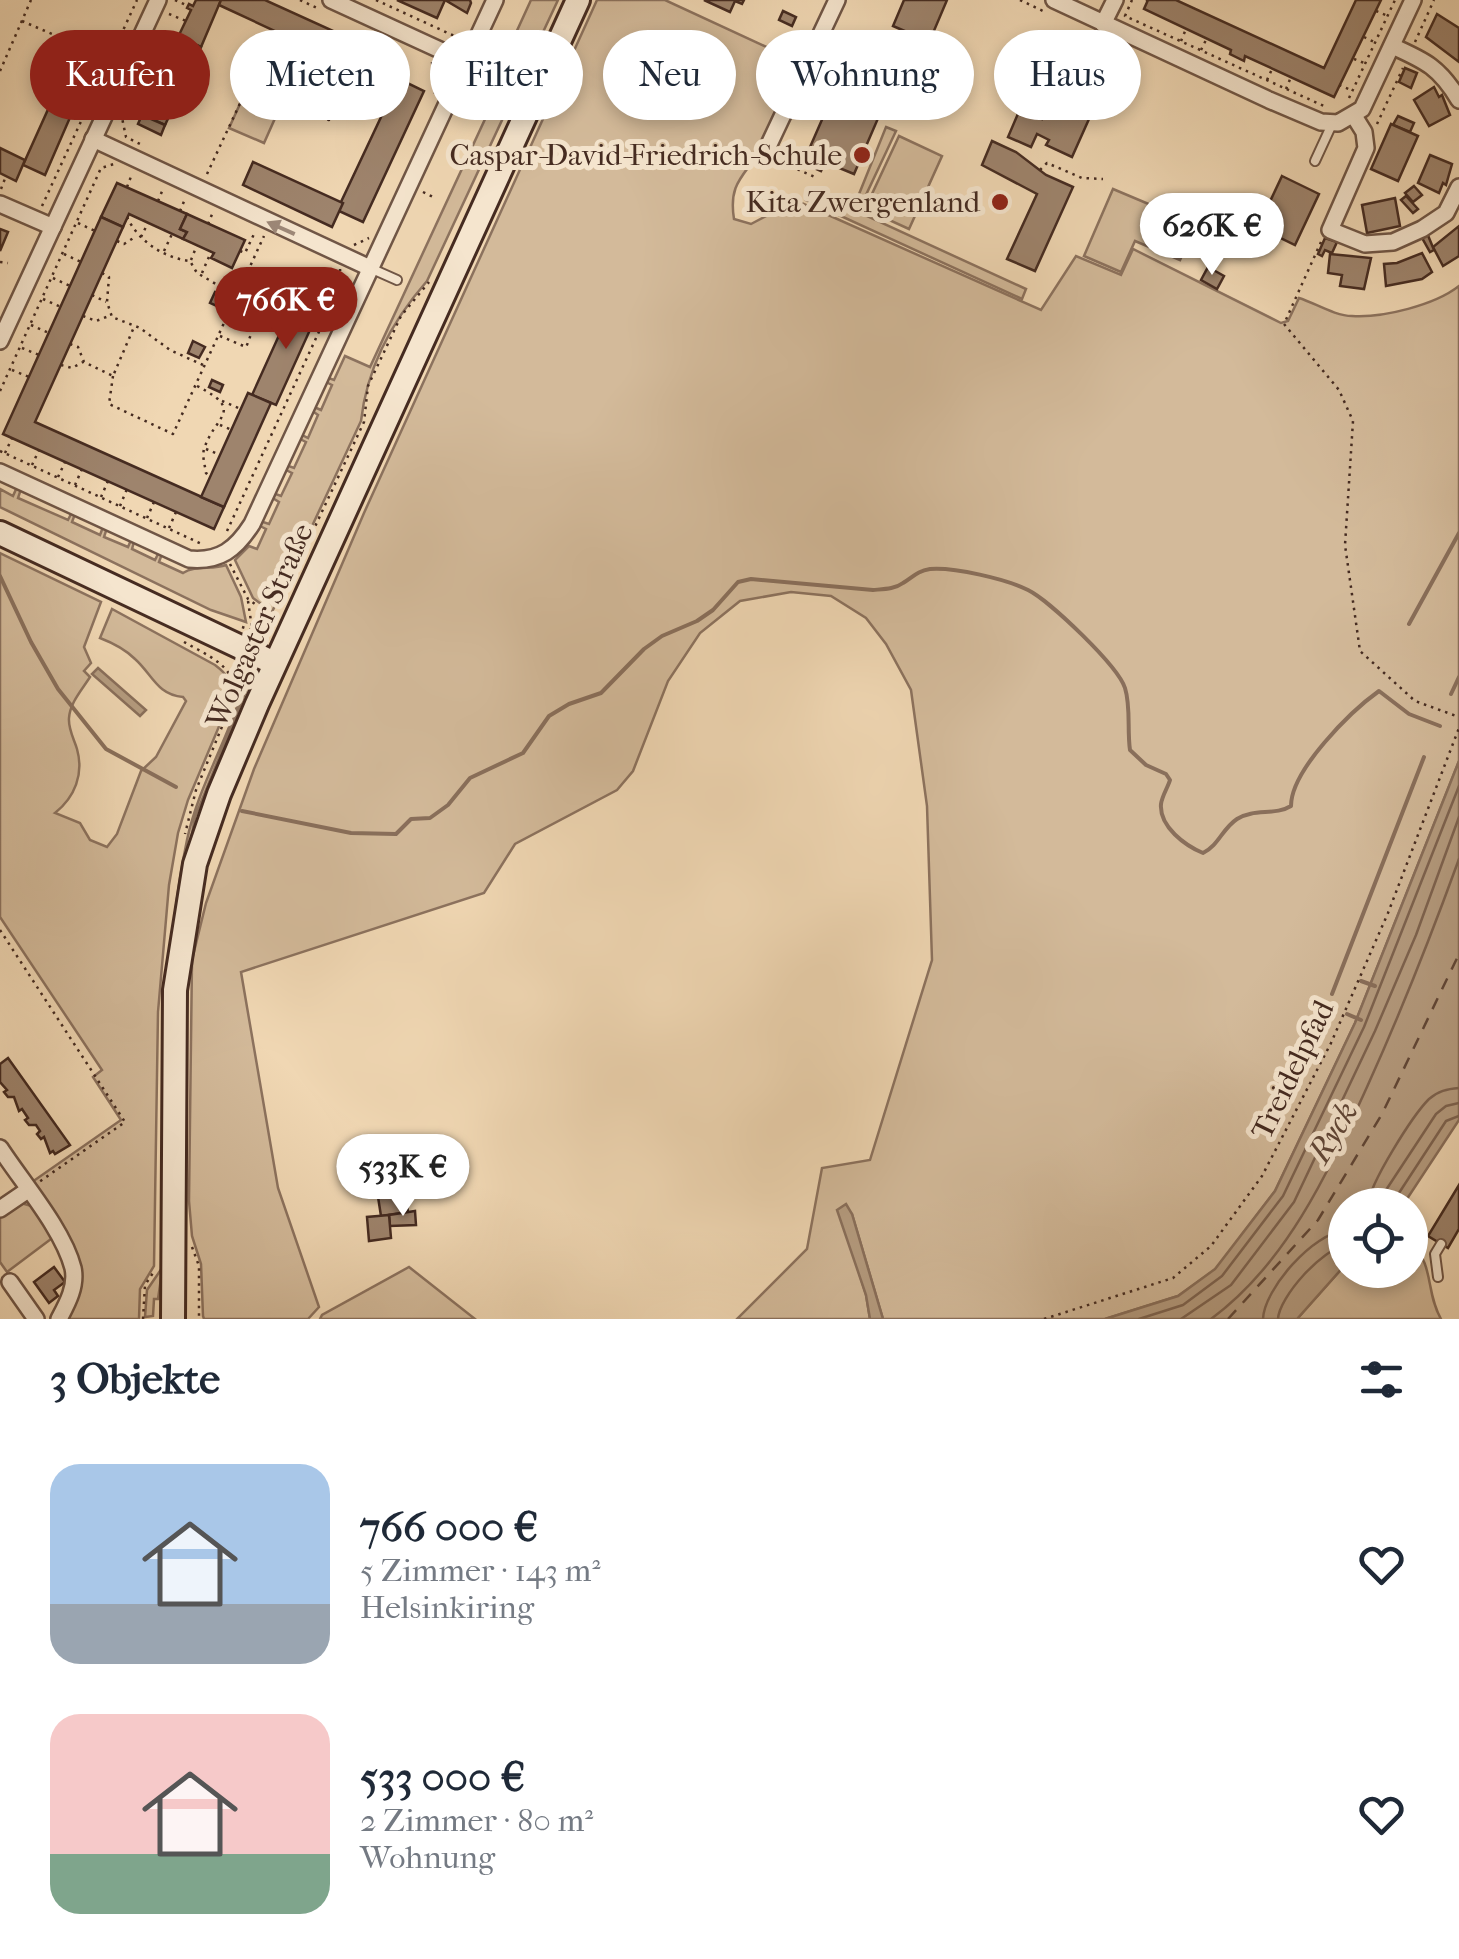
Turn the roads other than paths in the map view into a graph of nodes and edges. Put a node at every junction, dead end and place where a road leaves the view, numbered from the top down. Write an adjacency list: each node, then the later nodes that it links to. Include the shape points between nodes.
1 (495, 0): 10 (street)
2 (578, 0): 28 (main road, Wolgaster Straße)
3 (837, 0): 18 (street)
4 (1056, 0): 9 (street)
5 (1114, 0): 9 (street)
6 (1414, 0): 11 (street)
7 (324, 4): 12 (street)
8 (162, 6): 17 (street)
9 (1104, 24): 15 (street, via 1304,114)
10 (480, 30)
11 (1392, 46): 13 (street, via 1423,59); 14 (street, via 1368,99)
12 (430, 47)
13 (1459, 100)
14 (1350, 111): 15 (street); 20 (street, via 1366,148 1330,230 1364,244 1393,242 1446,213)
15 (1332, 116): 19 (lane)
16 (437, 120): 23 (street)
17 (92, 139): 22 (street); 23 (street, one-way to 17, via 349,252)
18 (764, 155)
19 (1315, 161)
20 (1459, 187)
21 (0, 204): 22 (street)
22 (52, 227): 25 (street)
23 (370, 268): 24 (lane); 26 (street, via 252,524 225,555 189,559)
24 (397, 280)
25 (0, 341)
26 (0, 472)
27 (0, 532): 28 (main road)
28 (274, 663): 37 (main road, Wolgaster Straße, via 196,864 175,990)
29 (0, 1148): 30 (street)
30 (28, 1190): 31 (street); 36 (street, via 74,1270 71,1298)
31 (0, 1208)
32 (1441, 1244): 33 (lane, via 1435,1254)
33 (1438, 1276)
34 (10, 1282): 35 (street)
35 (36, 1319)
36 (58, 1319)
37 (172, 1319)

